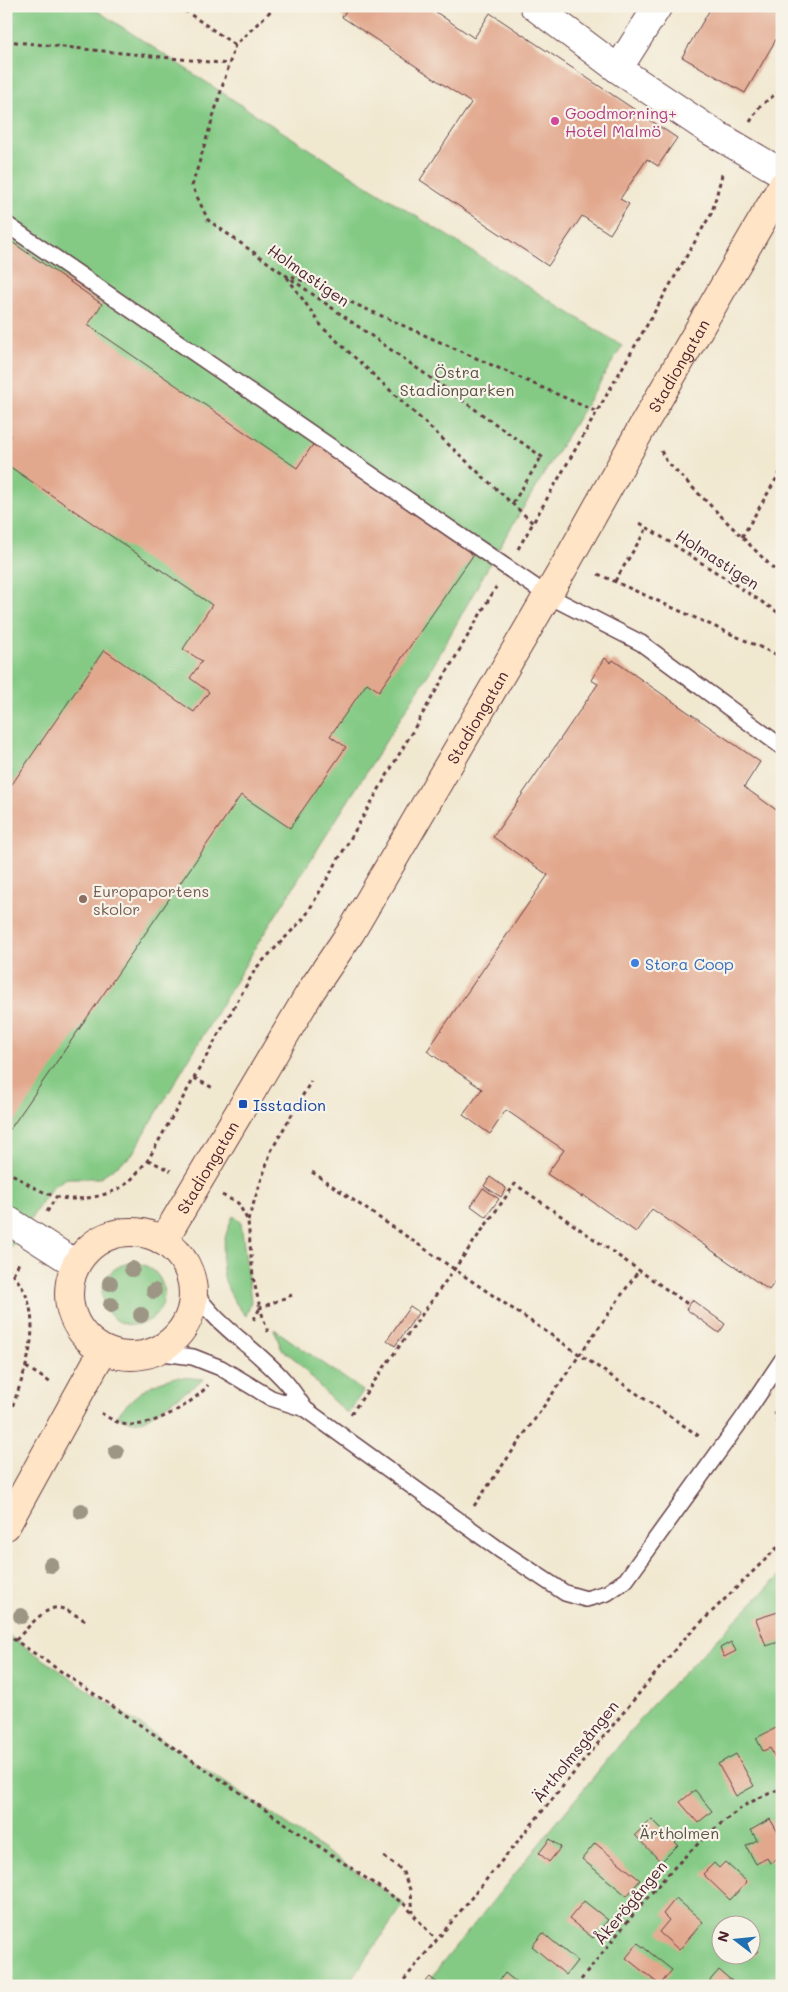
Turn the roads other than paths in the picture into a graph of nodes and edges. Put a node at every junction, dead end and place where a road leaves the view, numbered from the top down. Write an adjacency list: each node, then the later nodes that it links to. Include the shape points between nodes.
1 (534, 6): 3 (street)
2 (658, 6): 3 (street)
3 (618, 69): 4 (street, via 712,132)
4 (782, 173)
5 (782, 186): 7 (main road, Stadiongatan)
6 (6, 224): 7 (lane)
7 (547, 595): 8 (lane, via 640,643); 10 (main road, Stadiongatan, via 351,932 306,999)
8 (782, 746)
9 (6, 1219): 11 (street)
10 (163, 1241): 11 (main road, via 144,1234 124,1232 104,1238 87,1250); 12 (main road, via 184,1261)
11 (76, 1264): 13 (main road, via 70,1285 70,1305 76,1323 87,1339)
12 (193, 1288): 14 (main road, via 193,1303 184,1328 170,1343); 16 (lane, via 202,1304 282,1378)
13 (103, 1350): 14 (main road, via 120,1356); 17 (main road)
14 (155, 1352): 16 (lane, via 193,1357 221,1368 271,1398)
15 (782, 1360): 16 (lane, via 626,1580 607,1593 586,1599 565,1592)
16 (305, 1409)
17 (6, 1526)

